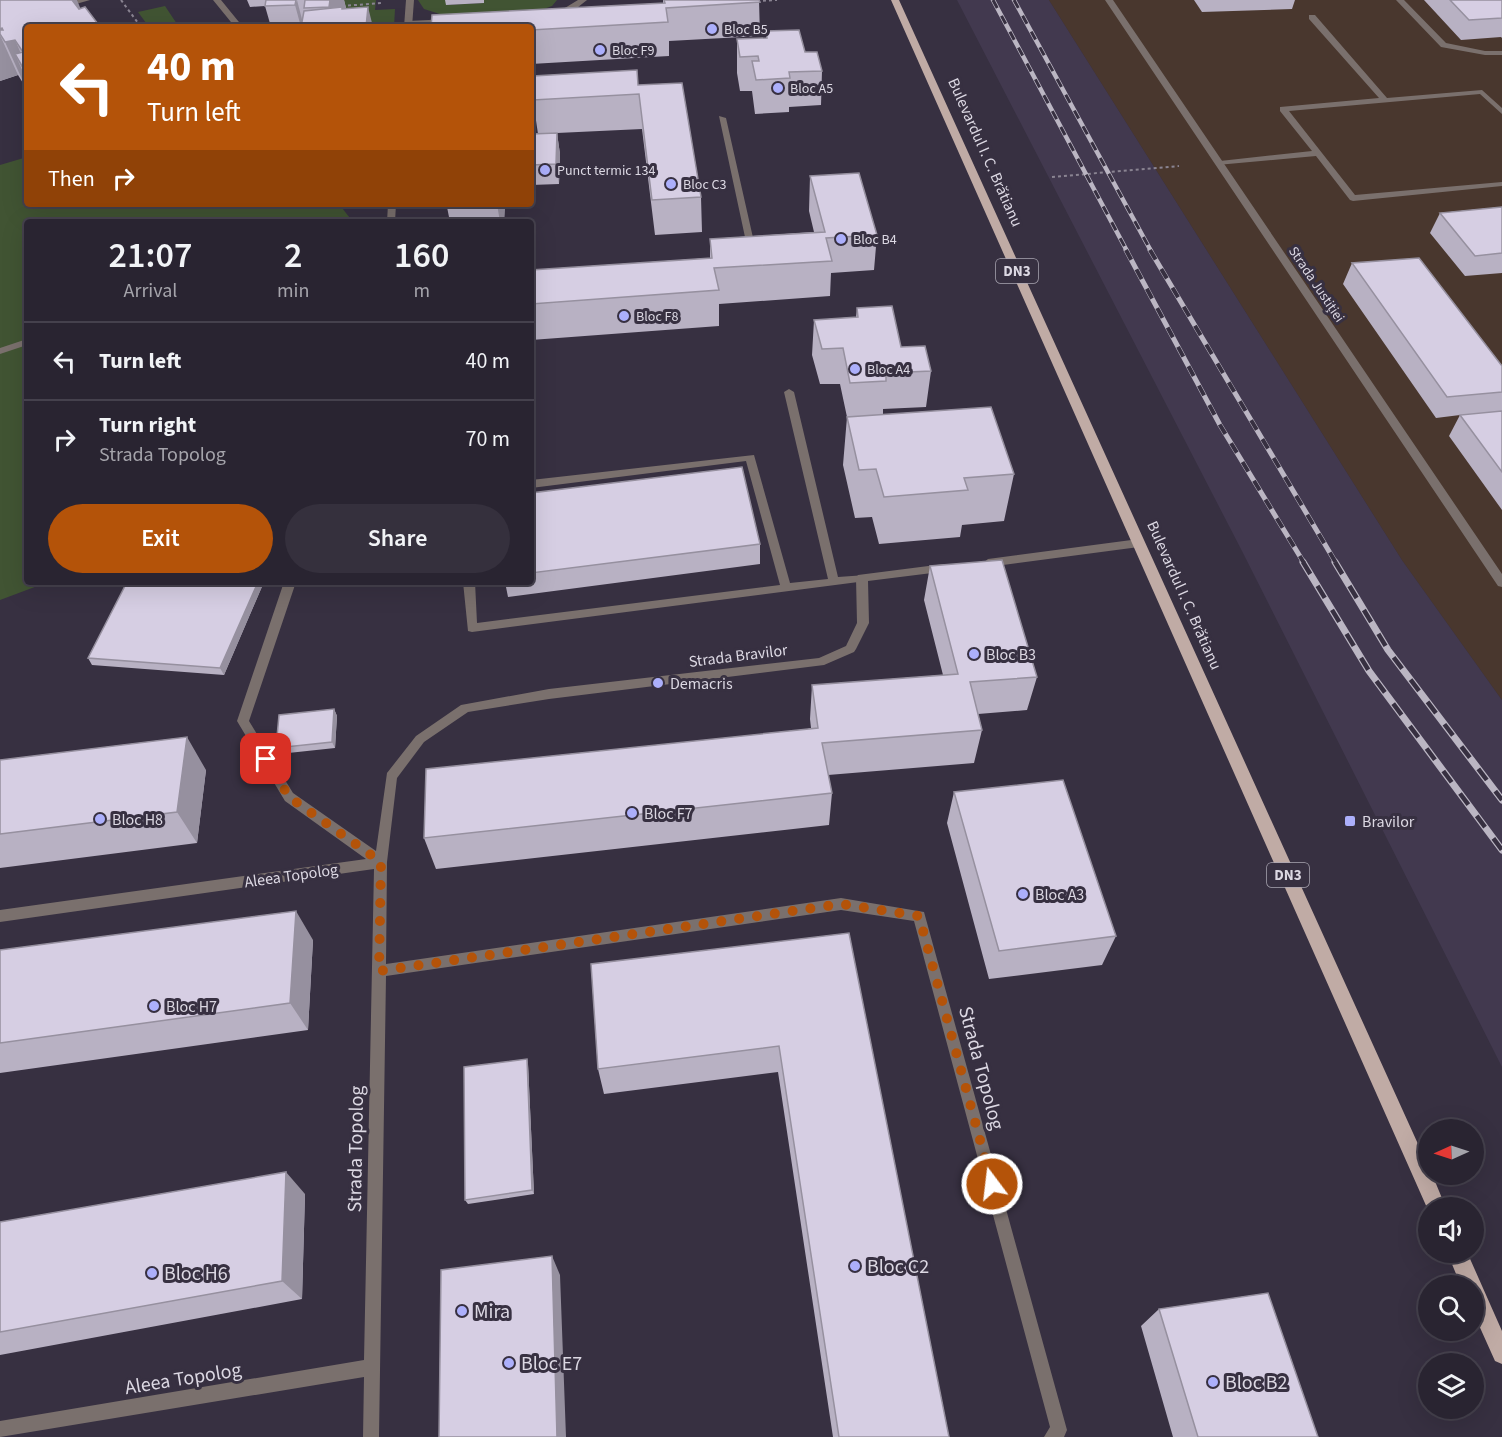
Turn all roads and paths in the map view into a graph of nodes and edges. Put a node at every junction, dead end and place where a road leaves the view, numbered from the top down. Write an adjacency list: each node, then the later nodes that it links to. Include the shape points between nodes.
1 (86, 0): 12 (street)
2 (121, 0): 16 (path)
3 (217, 0): 17 (street)
4 (583, 0): 13 (street, via 565,14)
5 (777, 0): 10 (path)
6 (895, 0): 34 (main road, Bulevardul I. C. Brătianu / DN3)
7 (1109, 0): 25 (street, Strada Justiției)
8 (1400, 0): 20 (street, via 1444,45)
9 (410, 1): 11 (path); 18 (street)
10 (753, 2)
11 (342, 6)
12 (54, 9)
13 (554, 14)
14 (1312, 17): 21 (street)
15 (453, 21): 19 (street)
16 (139, 24)
17 (237, 24)
18 (408, 24)
19 (419, 24)
20 (1502, 53)
21 (1385, 100): 22 (street, via 1482,92); 24 (street, via 1283,109)
22 (1502, 112)
23 (722, 118): 29 (street, via 753,255)
24 (1318, 153): 25 (street); 28 (street, via 1353,198)
25 (1220, 163): 39 (street, Strada Justiției)
26 (1179, 166): 27 (path)
27 (1052, 177)
28 (1502, 184)
29 (741, 256)
30 (24, 343): 31 (street)
31 (0, 351)
32 (789, 392): 38 (street)
33 (534, 484): 42 (street, via 750,457)
34 (1138, 543): 35 (street); 46 (main road, Bulevardul I. C. Brătianu / DN3)
35 (975, 564)
36 (953, 567): 37 (street)
37 (862, 578): 38 (street); 43 (street, Strada Bravilor, via 863,623 850,649 820,662 549,694 465,708 420,739 391,777)
38 (834, 582): 42 (street)
39 (1502, 583)
40 (289, 585): 43 (street, Aleea Topolog, via 243,721 289,797)
41 (469, 585): 42 (street, via 472,628)
42 (786, 588)
43 (381, 862): 44 (street, Aleea Topolog); 45 (street, Strada Topolog)
44 (0, 916)
45 (379, 971): 49 (street, Strada Topolog); 52 (street, Strada Topolog, via 841,904 919,916 1059,1430)
46 (1432, 1197)
47 (1484, 1314): 48 (main road)
48 (1502, 1354)
49 (372, 1368): 50 (street, Aleea Topolog); 51 (street, Strada Topolog)
50 (0, 1429)
51 (371, 1437)
52 (1052, 1437)

